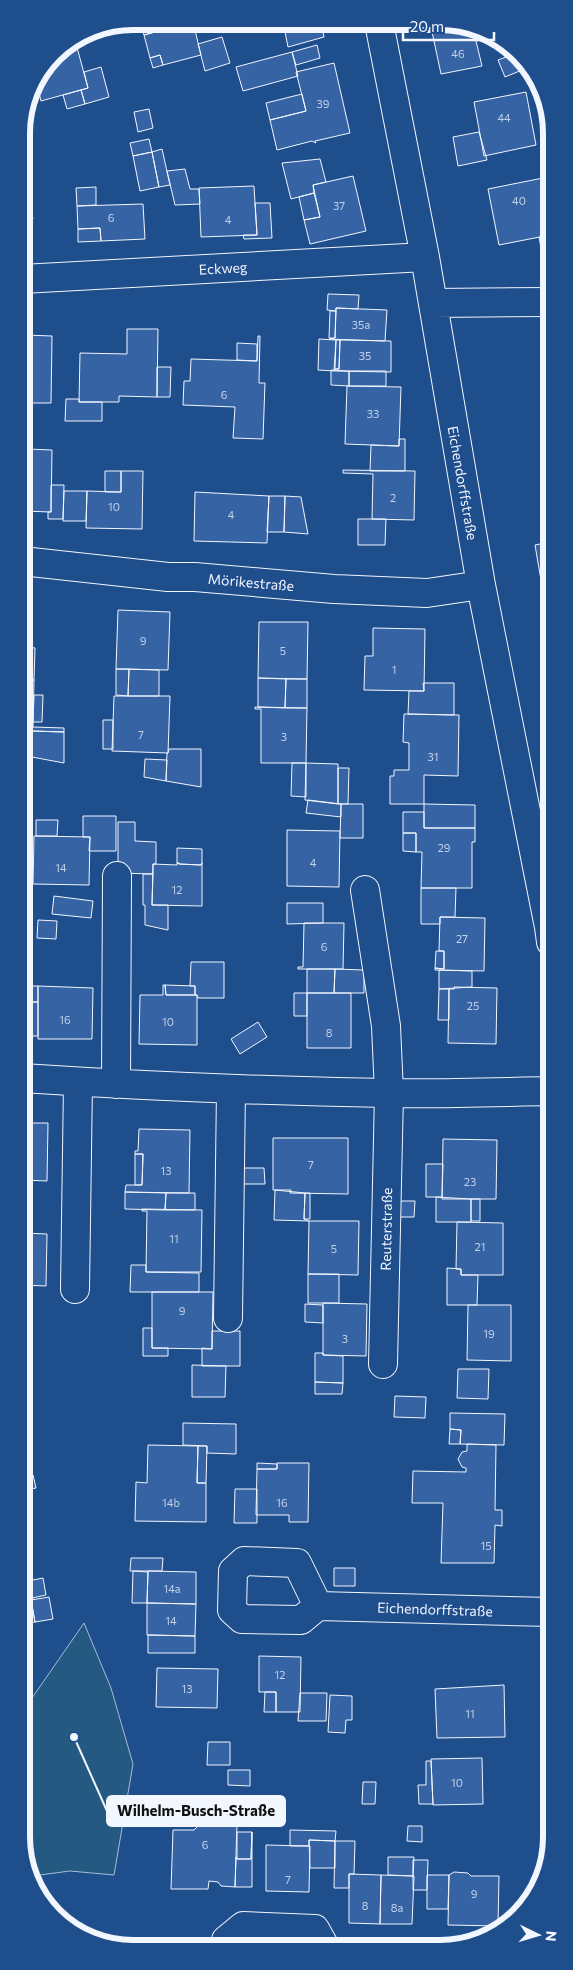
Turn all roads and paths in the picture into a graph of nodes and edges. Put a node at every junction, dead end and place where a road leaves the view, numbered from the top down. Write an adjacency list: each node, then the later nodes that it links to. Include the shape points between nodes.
1 (380, 30): 2 (street, Eichendorffstraße)
2 (425, 257): 3 (street, Eckweg); 4 (street, Eichendorffstraße)
3 (30, 279)
4 (433, 302): 5 (street); 7 (street, Eichendorffstraße)
5 (543, 302)
6 (30, 562): 7 (street, Mörikestraße, via 168,577 334,589 427,593)
7 (481, 585): 10 (street, Eichendorffstraße)
8 (117, 876): 13 (street)
9 (365, 890): 16 (street, Reuterstraße, via 386,1026)
10 (543, 897)
11 (30, 1079): 12 (street)
12 (78, 1083): 13 (street); 17 (street)
13 (116, 1084): 14 (street)
14 (231, 1089): 16 (street); 18 (street)
15 (543, 1091): 16 (street)
16 (388, 1093): 19 (street, Reuterstraße)
17 (74, 1289)
18 (228, 1318)
19 (383, 1364)
20 (318, 1606): 21 (street, Eichendorffstraße)
21 (543, 1612)
22 (226, 1940): 23 (street, via 243,1926 315,1929)
23 (321, 1940)

